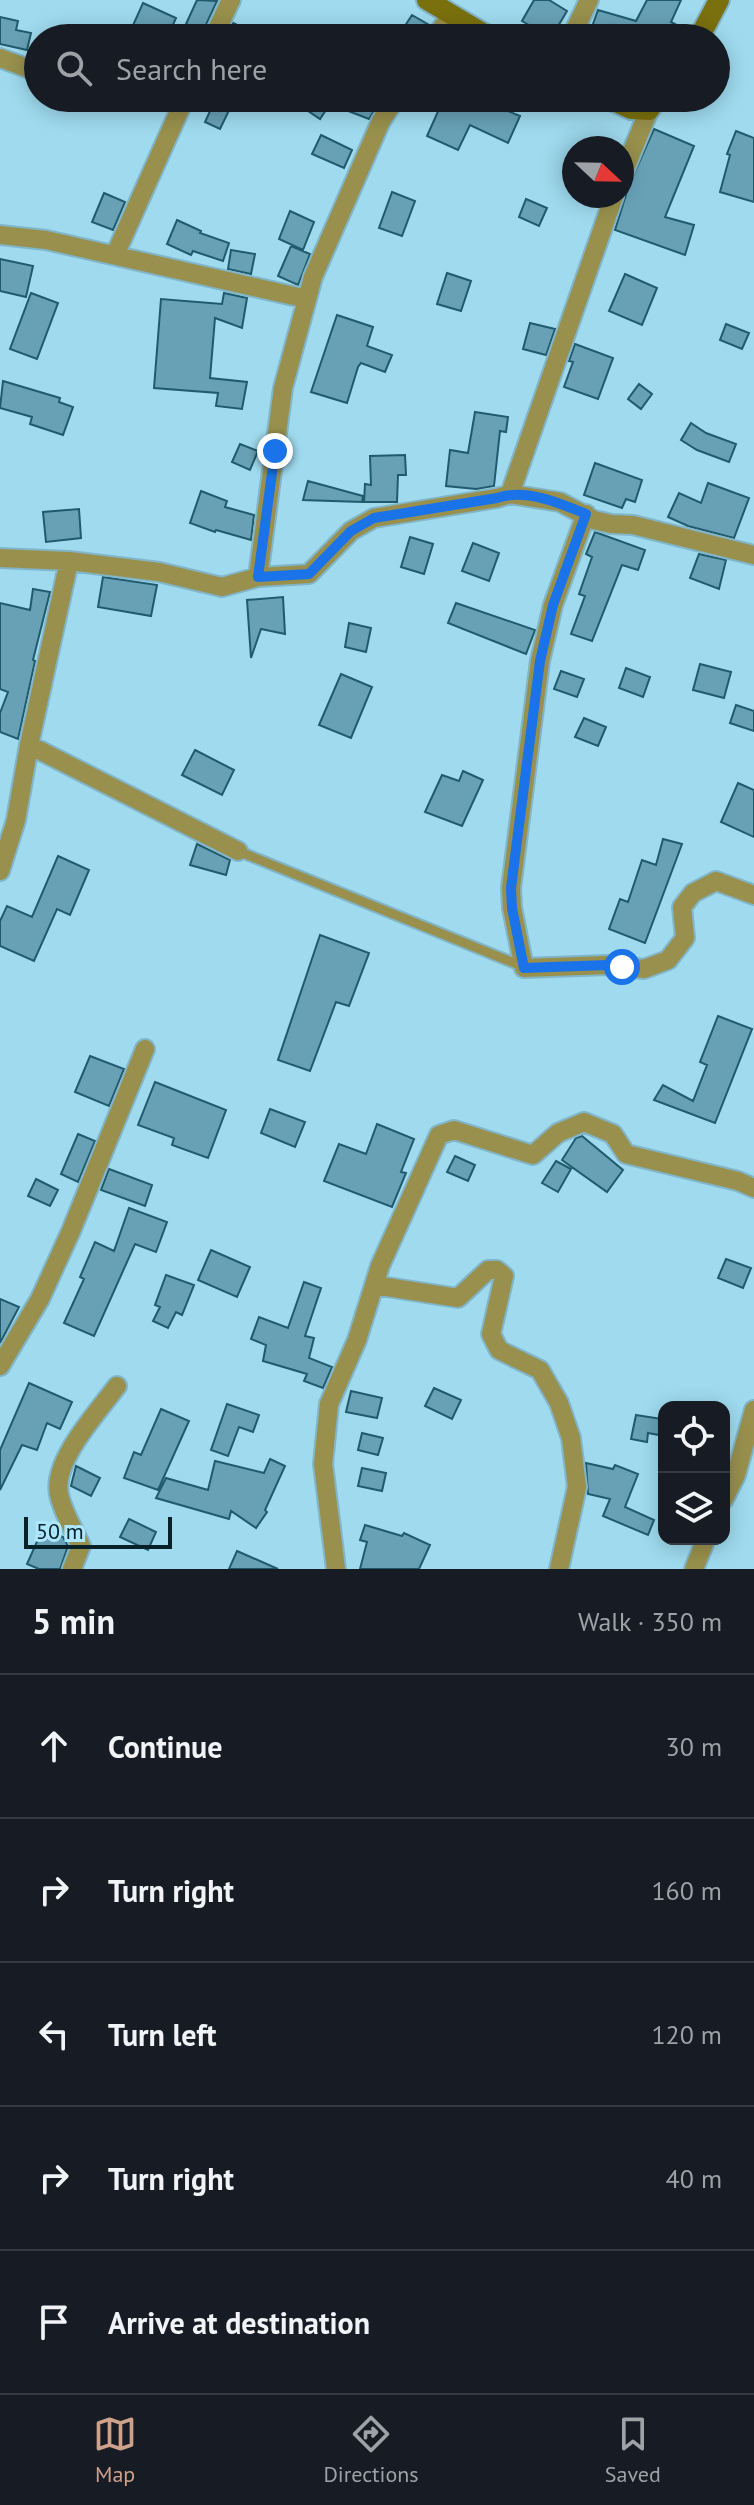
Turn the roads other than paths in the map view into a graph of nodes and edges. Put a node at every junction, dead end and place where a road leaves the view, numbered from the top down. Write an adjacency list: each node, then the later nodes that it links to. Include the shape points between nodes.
1 (231, 0): 6 (street)
2 (427, 0): 5 (street)
3 (589, 0): 9 (street)
4 (719, 0): 10 (street)
5 (450, 16): 7 (street); 8 (street)
6 (220, 24)
7 (445, 24)
8 (465, 24)
9 (578, 24)
10 (706, 24)
11 (0, 58): 12 (street)
12 (24, 67)
13 (179, 112): 19 (street)
14 (387, 112): 20 (street)
15 (650, 112): 16 (street)
16 (634, 148)
17 (609, 208): 21 (street)
18 (0, 235): 19 (street)
19 (115, 255): 20 (street)
20 (307, 299): 26 (street, via 283,388)
21 (510, 494): 22 (street, via 560,502); 26 (street, via 374,518 351,531 309,574)
22 (586, 514): 23 (street); 31 (street, via 553,605 540,661 511,888)
23 (754, 555)
24 (0, 558): 25 (street)
25 (69, 561): 26 (street, via 159,572 222,587); 27 (street)
26 (258, 577)
27 (29, 745): 28 (street); 29 (street, via 16,820)
28 (238, 851): 31 (lane)
29 (0, 871)
30 (754, 895): 31 (street, via 716,881 693,893 682,907 685,938 668,960 644,969)
31 (524, 968)
32 (145, 1049): 35 (street, via 40,1299)
33 (754, 1188): 34 (street, via 626,1154 613,1134 584,1122 558,1133 533,1155 454,1130 439,1135 428,1155)
34 (374, 1285): 41 (street, via 329,1404 323,1464); 42 (street, via 458,1298 488,1270 504,1276 491,1334 499,1350 540,1370 571,1438 577,1487)
35 (0, 1366)
36 (117, 1386): 40 (street, via 59,1474 59,1495 81,1546)
37 (754, 1410): 38 (street)
38 (730, 1487)
39 (704, 1545): 43 (street)
40 (72, 1569)
41 (336, 1569)
42 (559, 1569)
43 (694, 1569)

